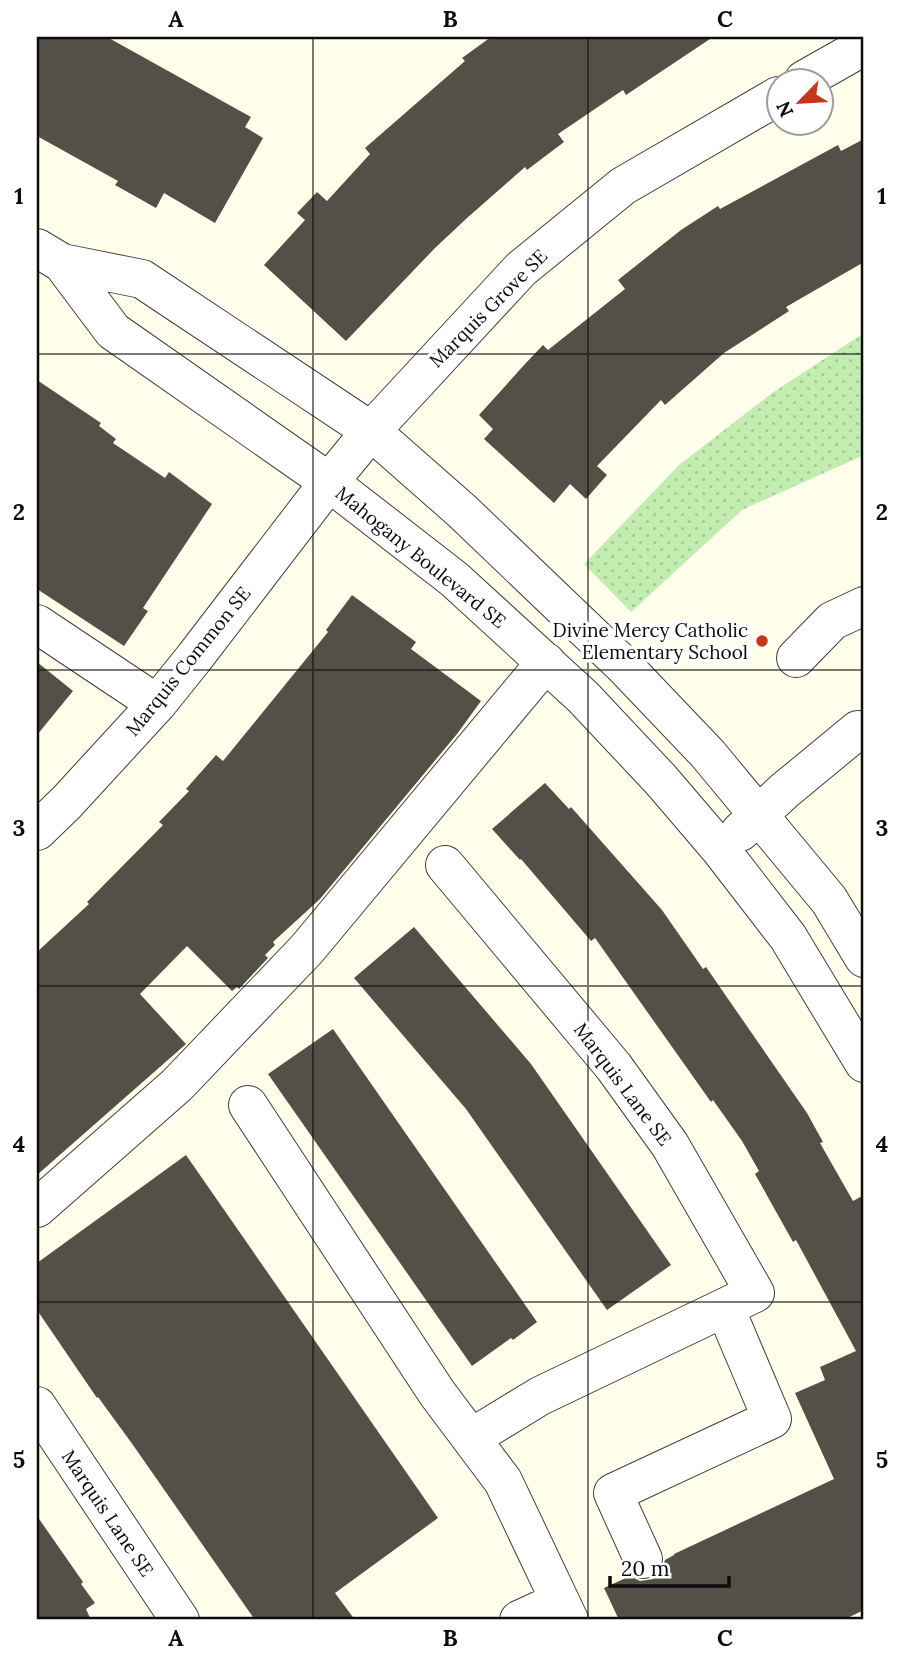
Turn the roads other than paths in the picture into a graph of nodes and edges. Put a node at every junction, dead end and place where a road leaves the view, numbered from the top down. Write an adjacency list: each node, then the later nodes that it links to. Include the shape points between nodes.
1 (864, 46): 2 (street)
2 (829, 66)
3 (764, 105): 5 (street, Marquis Grove SE, via 623,187 521,269)
4 (50, 256): 5 (street, Mahogany Boulevard SE, via 142,279); 6 (street, Mahogany Boulevard SE, via 113,331)
5 (371, 431): 6 (street, Marquis Grove SE); 13 (street, Mahogany Boulevard SE, via 623,664 708,753)
6 (328, 482): 10 (street, Mahogany Boulevard SE, via 454,579); 11 (street, Marquis Common SE)
7 (864, 606): 9 (street, via 832,621)
8 (37, 624): 11 (street)
9 (796, 658)
10 (546, 662): 15 (street, Mahogany Boulevard SE, via 661,780); 20 (street, via 307,949 177,1085)
11 (157, 704): 14 (street, Marquis Common SE)
12 (858, 730): 13 (street)
13 (758, 816): 15 (street); 17 (street, Mahogany Boulevard SE, via 829,900)
14 (37, 831)
15 (720, 849): 18 (street, Mahogany Boulevard SE, via 788,937)
16 (445, 865): 21 (street, Marquis Lane SE, via 614,1067 670,1145 755,1293)
17 (864, 958)
18 (864, 1063)
19 (248, 1105): 23 (street)
20 (37, 1208)
21 (725, 1308): 23 (street, Marquis Lane SE, via 540,1396); 24 (street, via 772,1419 613,1493)
22 (37, 1406): 26 (street, Marquis Lane SE)
23 (471, 1438): 25 (street, via 503,1481)
24 (643, 1559)
25 (565, 1611): 27 (street)
26 (180, 1620)
27 (519, 1620)

